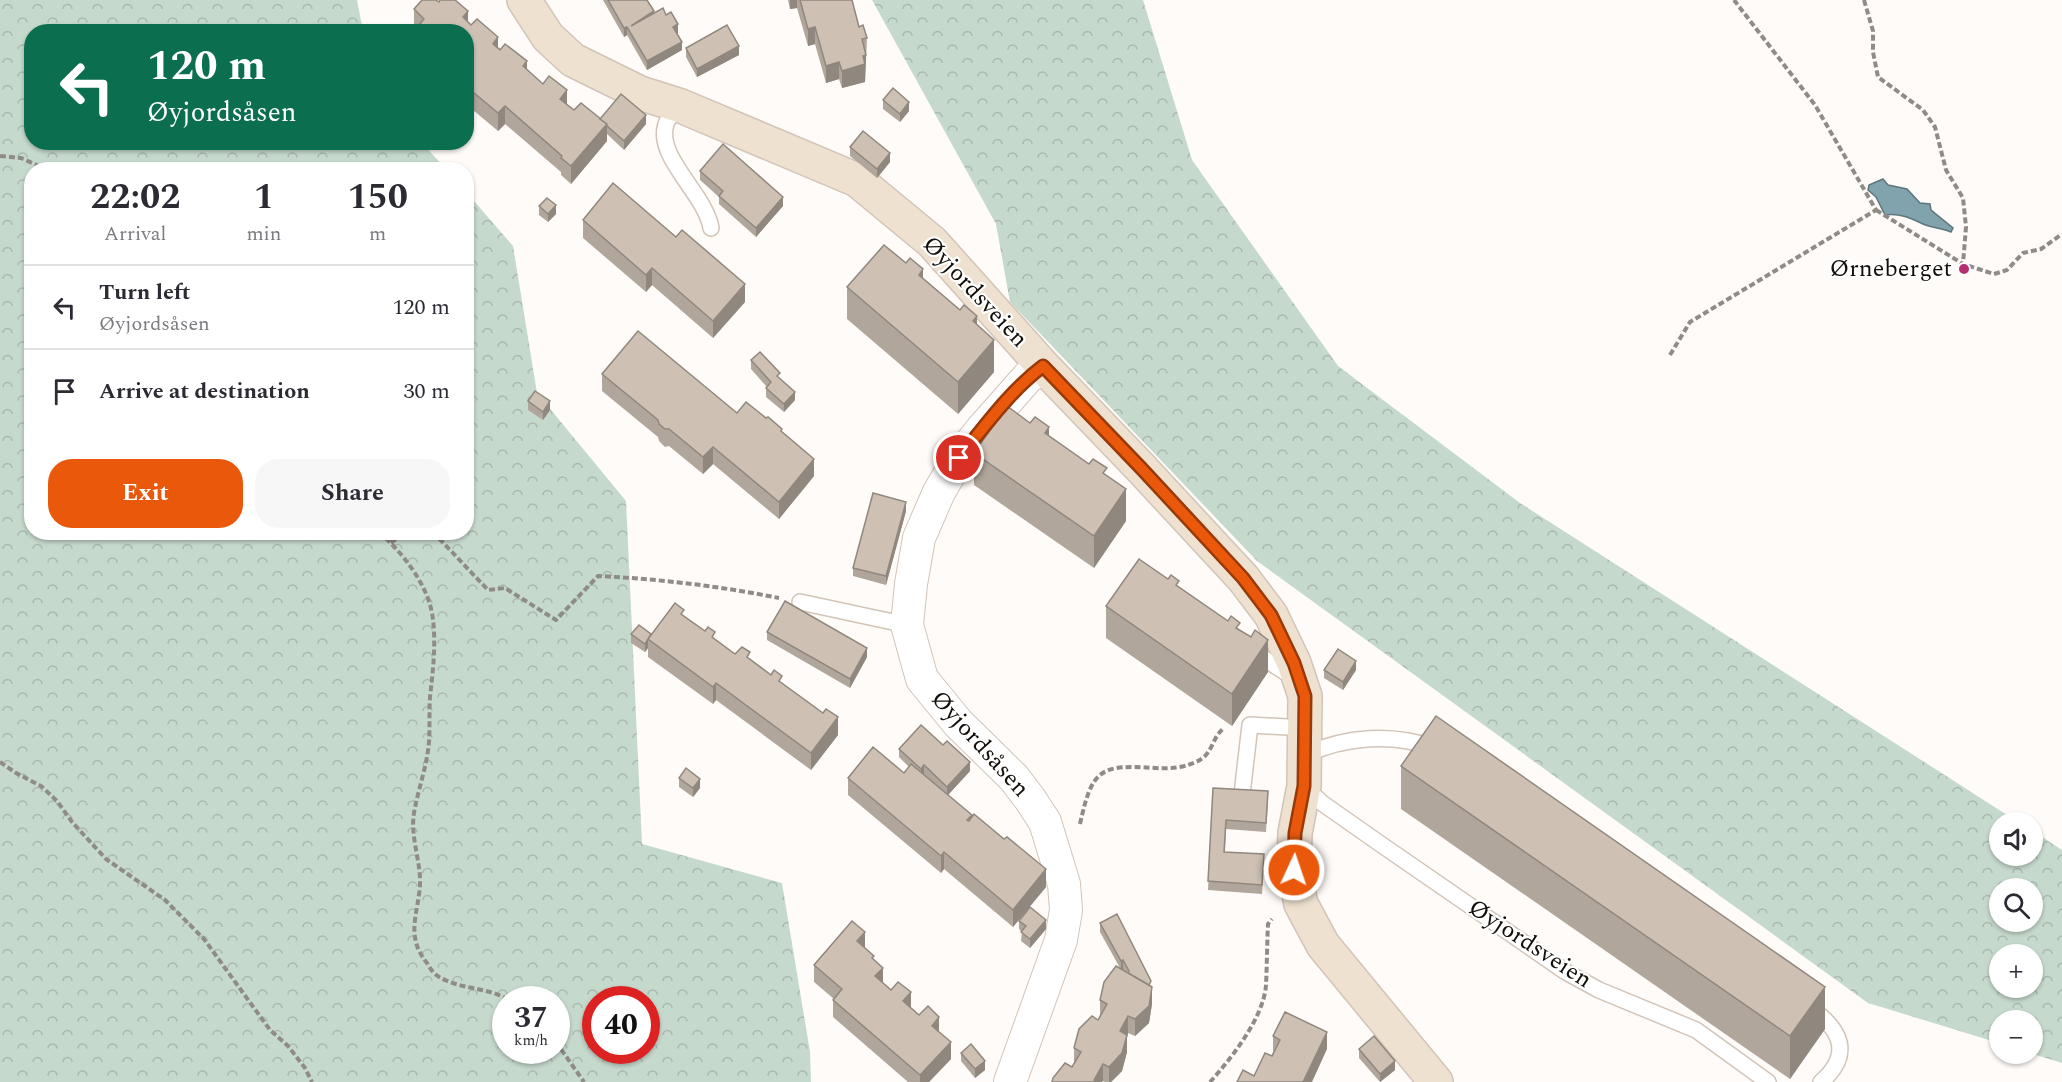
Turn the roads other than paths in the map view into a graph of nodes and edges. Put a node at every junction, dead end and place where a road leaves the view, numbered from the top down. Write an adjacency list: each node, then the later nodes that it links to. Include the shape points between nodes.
1 (524, 0): 2 (street, Øyjordsveien, via 548,37 573,60 640,93)
2 (681, 106): 3 (lane, via 666,122 664,137 669,154 710,217); 4 (street, Øyjordsveien, via 857,180 932,242)
3 (711, 228)
4 (1043, 366): 6 (street, Øyjordsåsen, via 1028,377 982,429 939,492 919,538); 8 (street, Øyjordsveien, via 1243,578 1271,615)
5 (800, 602): 6 (lane)
6 (907, 625): 13 (street, Øyjordsåsen, via 922,680 958,723 1014,778 1045,822 1064,884 1066,910 1061,940)
7 (1241, 644): 8 (lane)
8 (1300, 682): 9 (street, Øyjordsveien, via 1305,696)
9 (1304, 756): 10 (lane, via 1337,742 1390,738 1434,748); 11 (lane, via 1250,724); 14 (street, Øyjordsveien, via 1294,870 1301,904 1323,945); 15 (lane, Øyjordsveien, via 1322,802 1379,843 1566,972 1696,1030)
10 (1451, 758)
11 (1242, 794)
12 (1794, 997): 16 (lane, via 1822,1016 1837,1034 1841,1050 1837,1063)
13 (1010, 1082)
14 (1436, 1082)
15 (1768, 1082)
16 (1821, 1082)

